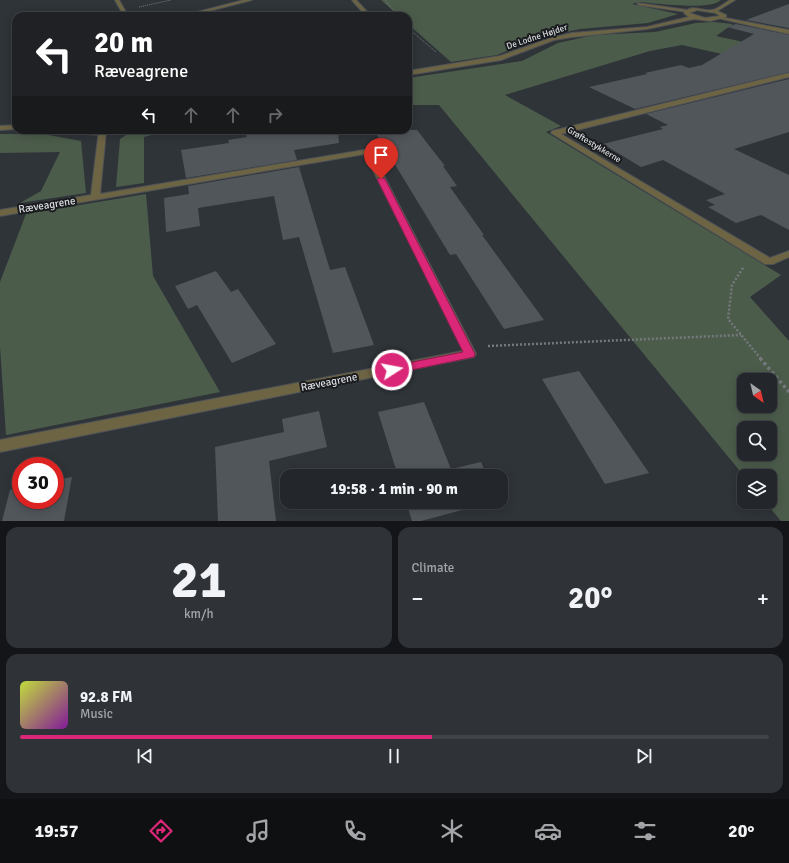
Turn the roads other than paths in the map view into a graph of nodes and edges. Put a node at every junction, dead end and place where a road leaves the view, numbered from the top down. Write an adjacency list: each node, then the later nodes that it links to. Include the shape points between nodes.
1 (117, 0): 8 (street)
2 (250, 0): 9 (street)
3 (354, 0): 10 (street)
4 (733, 0): 7 (street)
5 (639, 4): 6 (street)
6 (687, 11): 7 (street); 11 (street)
7 (713, 11): 12 (street, via 723,15)
8 (124, 12)
9 (199, 12)
10 (365, 12)
11 (695, 17): 12 (street); 14 (street, De Lodne Højder, via 647,28 572,35 553,39 501,58)
12 (722, 18): 13 (street)
13 (789, 32)
14 (412, 72)
15 (789, 75): 21 (street, Grøftestykkerne, via 555,133 769,262)
16 (12, 127): 17 (street)
17 (0, 128)
18 (106, 134): 19 (street)
19 (95, 198): 20 (street, Ræveagrene); 22 (street, Ræveagrene, via 367,152 470,354)
20 (0, 213)
21 (789, 254)
22 (0, 446)

